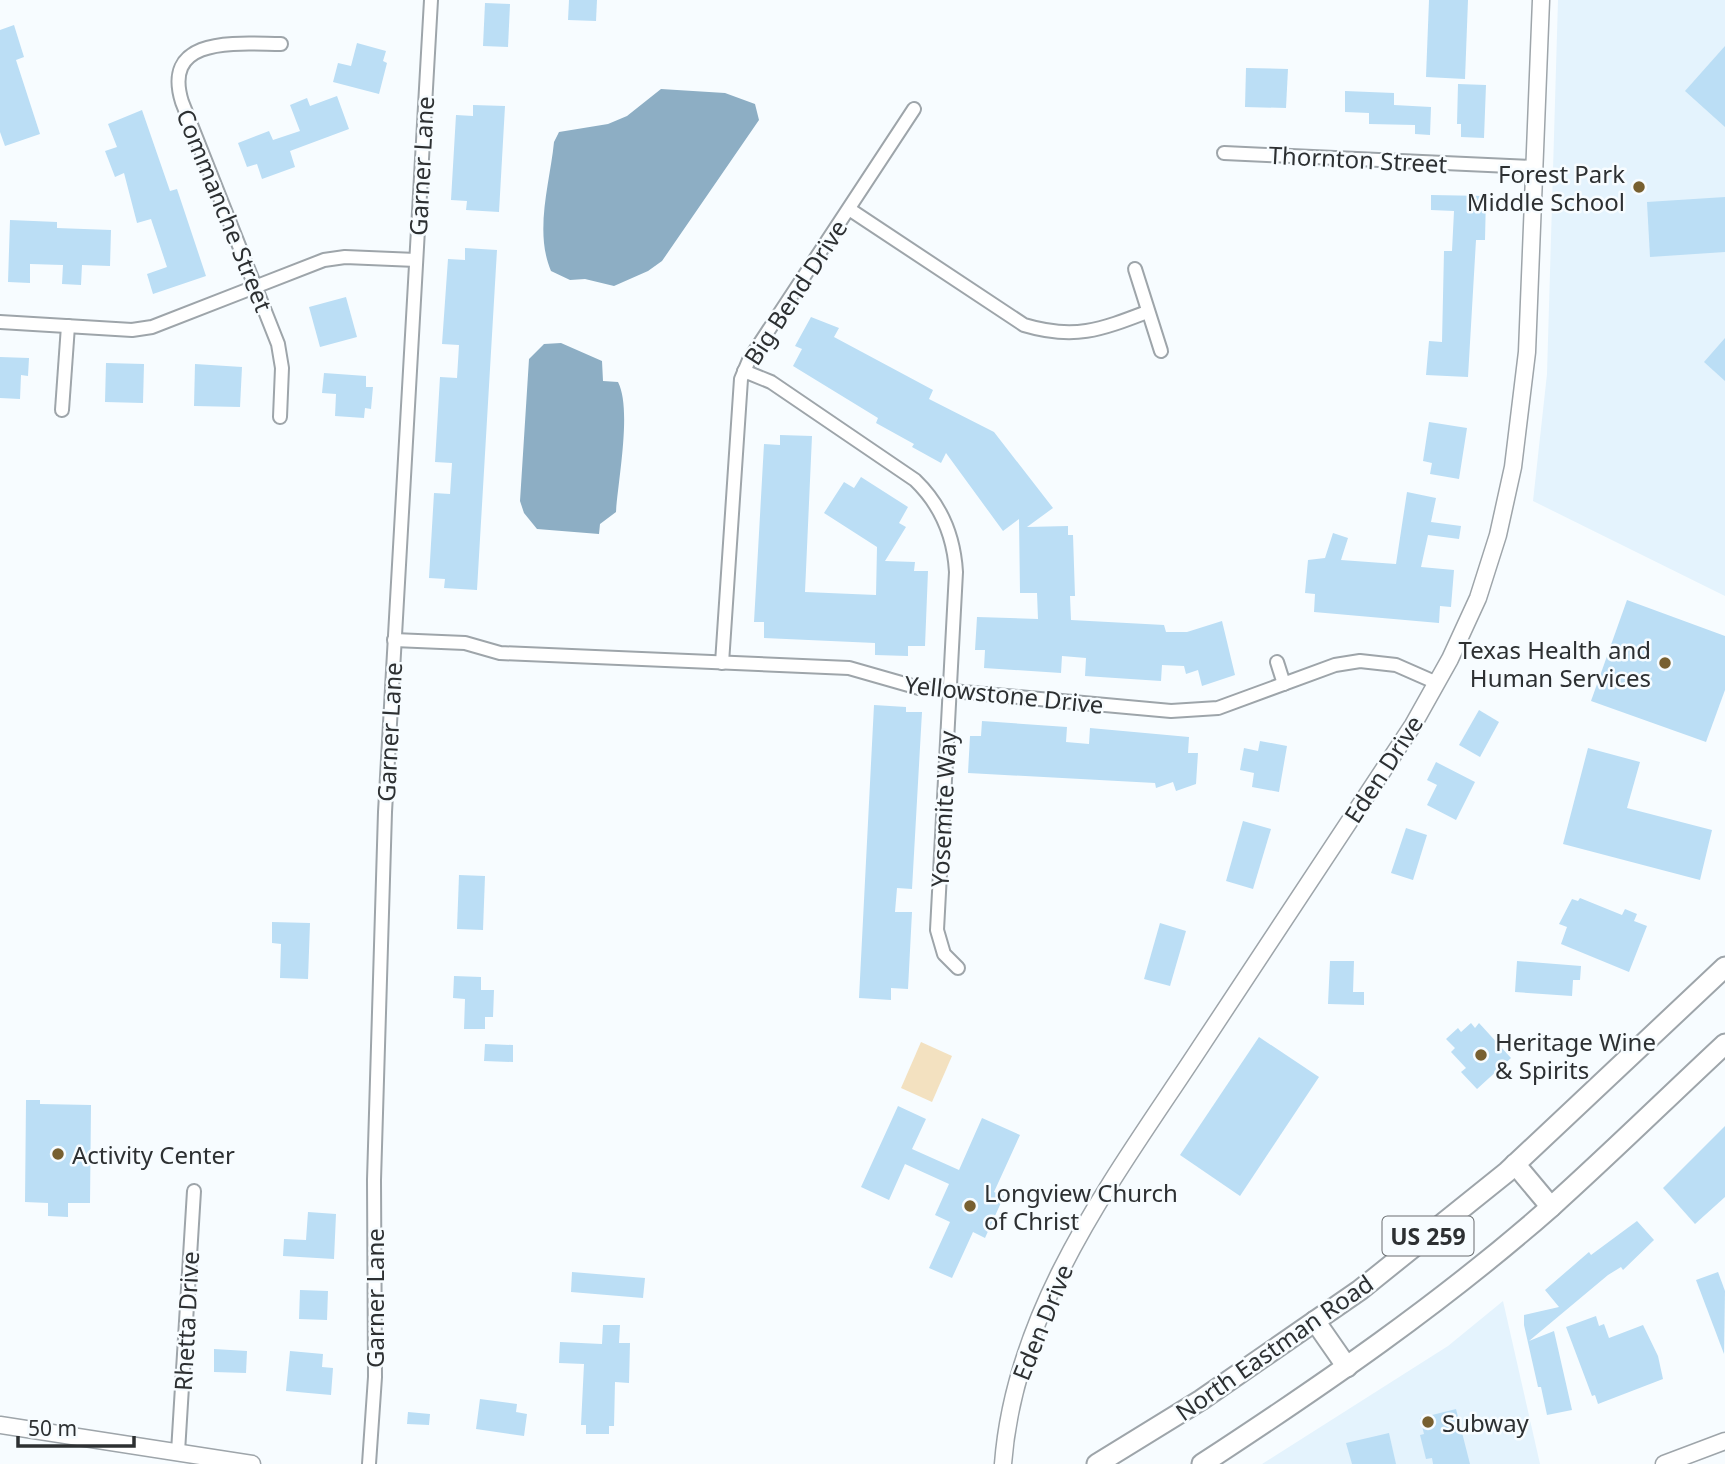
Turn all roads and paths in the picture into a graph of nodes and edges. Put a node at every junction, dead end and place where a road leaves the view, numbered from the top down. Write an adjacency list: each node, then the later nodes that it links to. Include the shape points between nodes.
1 (431, 0): 8 (street, Garner Lane)
2 (1541, 0): 6 (street, Eden Drive)
3 (281, 44): 10 (street, Commanche Street, via 207,46 186,60 178,82)
4 (914, 109): 7 (street, Big Bend Drive)
5 (1224, 153): 6 (street, Thornton Street)
6 (1535, 167): 21 (street, Eden Drive, via 1527,352 1510,483 1478,598)
7 (849, 209): 11 (street, via 1024,325 1079,333); 15 (street, Big Bend Drive)
8 (416, 260): 10 (street, via 329,259); 18 (street, Garner Lane)
9 (1135, 270): 11 (street)
10 (257, 287): 13 (street, via 152,327); 17 (street, Commanche Street, via 281,355)
11 (1147, 312): 14 (street)
12 (0, 322): 13 (street)
13 (68, 326): 16 (street)
14 (1161, 351)
15 (744, 371): 20 (street, Big Bend Drive); 23 (street, Yosemite Way, via 771,382 906,473 939,509 956,560)
16 (62, 410)
17 (280, 417)
18 (394, 640): 20 (street, Yellowstone Drive, via 466,643 500,653); 36 (street, Garner Lane, via 384,812)
19 (1277, 662): 22 (street)
20 (722, 663): 23 (street, Yellowstone Drive, via 849,668 907,686)
21 (1437, 683): 22 (street, Yellowstone Drive, via 1396,665 1360,661); 37 (street, Eden Drive, via 1071,1251 1025,1356 1010,1411)
22 (1284, 684): 23 (street, Yellowstone Drive, via 1198,711)
23 (949, 691): 25 (street, Yosemite Way, via 937,930 944,954)
24 (1725, 967): 27 (main road, North Eastman Road / US 259)
25 (958, 968)
26 (1725, 1044): 29 (main road, US 259)
27 (1515, 1164): 29 (main road); 30 (main road, North Eastman Road / US 259)
28 (194, 1191): 34 (street, Rhetta Drive)
29 (1551, 1207): 31 (main road, US 259)
30 (1315, 1321): 31 (main road); 38 (main road, North Eastman Road / US 259)
31 (1347, 1367): 39 (main road, US 259)
32 (0, 1425): 34 (street)
33 (1725, 1441): 40 (street)
34 (178, 1452): 35 (street)
35 (252, 1464)
36 (369, 1464)
37 (1003, 1464)
38 (1097, 1464)
39 (1202, 1464)
40 (1664, 1464)

